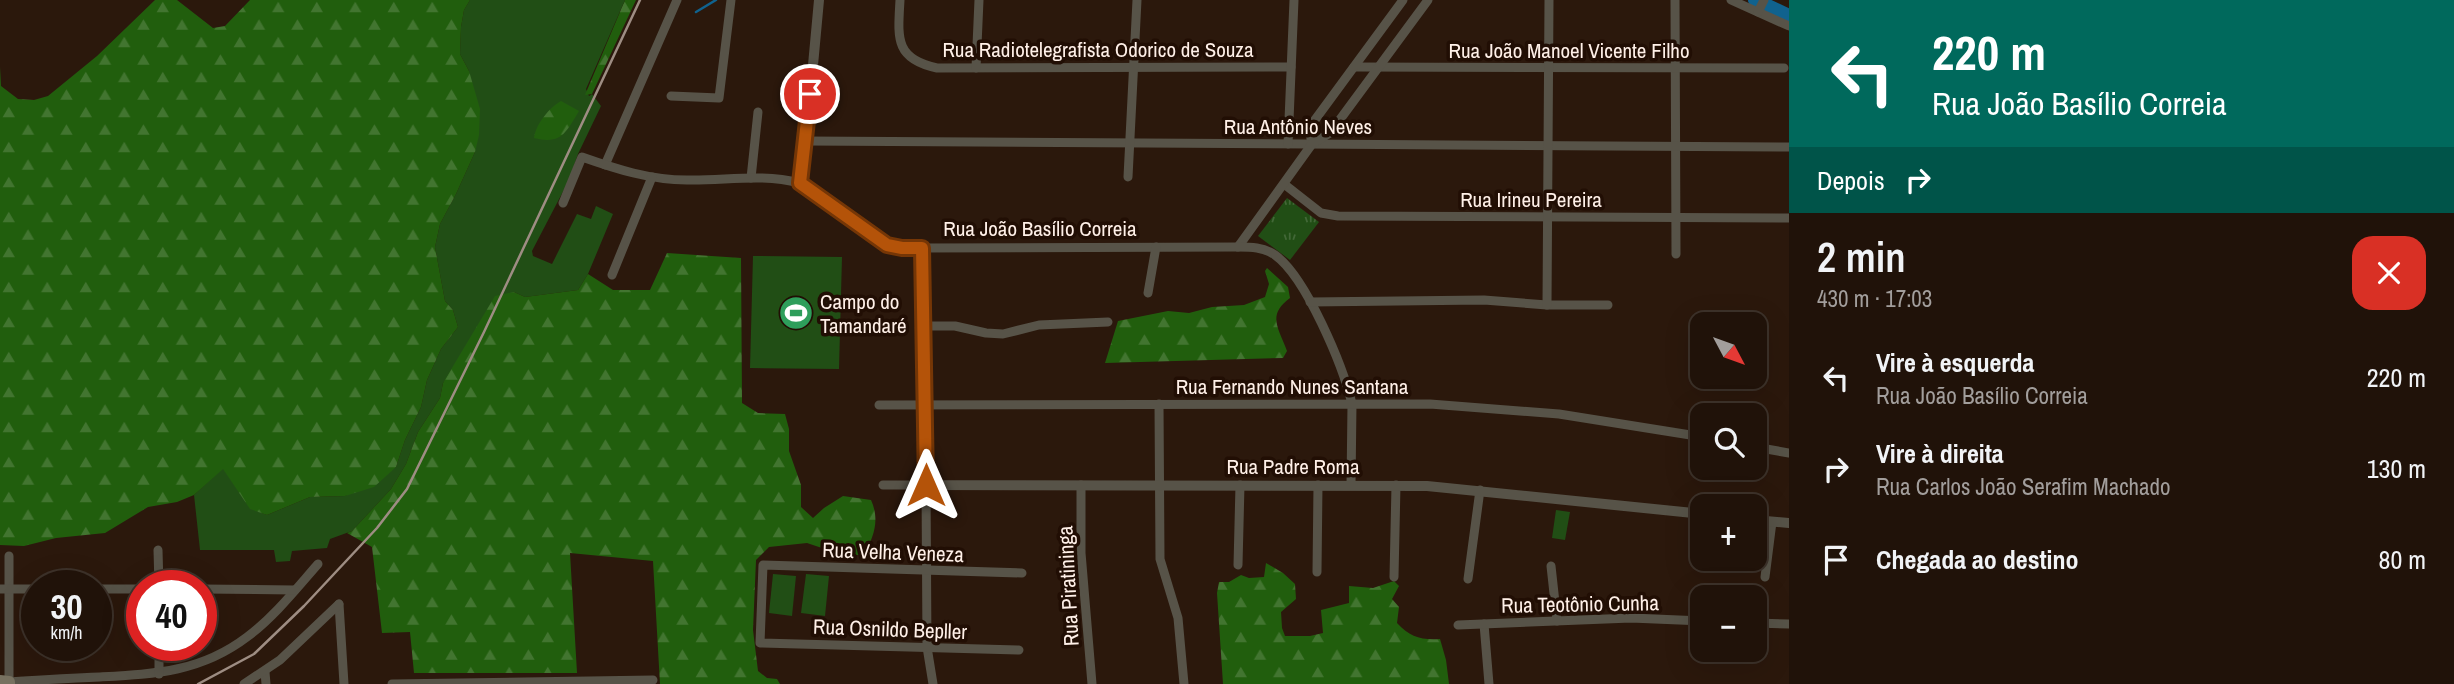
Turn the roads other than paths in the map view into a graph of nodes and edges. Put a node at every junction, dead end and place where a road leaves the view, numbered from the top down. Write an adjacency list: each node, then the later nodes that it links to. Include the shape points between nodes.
1 (677, 0): 33 (street)
2 (731, 0): 24 (street, via 719,98)
3 (820, 0): 26 (street)
4 (900, 0): 21 (street, Rua Radiotelegrafista Odorico de Souza, via 898,35 908,57 937,68)
5 (979, 0): 21 (street)
6 (1137, 0): 16 (street)
7 (1294, 0): 19 (street)
8 (1403, 0): 17 (street)
9 (1428, 0): 18 (street)
10 (1549, 0): 20 (street)
11 (1675, 0): 22 (street)
12 (1731, 0): 14 (street)
13 (1764, 0): 14 (street)
14 (1758, 12): 15 (street)
15 (1789, 26)
16 (1133, 66): 19 (street, Rua Radiotelegrafista Odorico de Souza); 21 (street, Rua Radiotelegrafista Odorico de Souza); 27 (street)
17 (1354, 66): 18 (street, Rua João Manoel Vicente Filho); 29 (street, via 1309,128)
18 (1379, 66): 20 (street, Rua João Manoel Vicente Filho); 29 (street, via 1330,133)
19 (1291, 67): 28 (street)
20 (1549, 67): 22 (street, Rua João Manoel Vicente Filho); 30 (street)
21 (976, 68)
22 (1675, 68): 23 (street, Rua João Manoel Vicente Filho); 31 (street)
23 (1784, 68)
24 (671, 96)
25 (758, 112): 36 (street)
26 (806, 141): 27 (street, Rua Antônio Neves); 37 (street)
27 (1130, 143): 28 (street, Rua Antônio Neves); 35 (street)
28 (1288, 144): 29 (street, Rua Antônio Neves)
29 (1312, 144): 30 (street, Rua Antônio Neves); 38 (street)
30 (1548, 145): 31 (street, Rua Antônio Neves); 40 (street)
31 (1675, 146): 32 (street, Rua Antônio Neves); 41 (street)
32 (1789, 147)
33 (605, 165): 34 (street, Rua João Basílio Correia); 39 (street, Rua João Basílio Correia, via 582,157)
34 (652, 177): 36 (street, Rua João Basílio Correia); 47 (street)
35 (1128, 177)
36 (751, 178): 37 (street, Rua João Basílio Correia)
37 (800, 183): 45 (street, Rua João Basílio Correia, via 887,245)
38 (1283, 184): 40 (street, Rua Irineu Pereira, via 1327,215); 44 (street)
39 (562, 203)
40 (1548, 217): 41 (street, Rua Irineu Pereira); 50 (street)
41 (1676, 218): 42 (street, Rua Irineu Pereira); 46 (street)
42 (1789, 218)
43 (1156, 247): 44 (street, Rua João Basílio Correia); 45 (street, Rua João Basílio Correia); 48 (street)
44 (1238, 247): 49 (street, Rua João Basílio Correia, via 1274,254)
45 (922, 248): 53 (street)
46 (1676, 254)
47 (612, 275)
48 (1148, 293)
49 (1310, 302): 50 (street, via 1484,299); 55 (street, Rua João Basílio Correia)
50 (1547, 305): 51 (street)
51 (1608, 305)
52 (1108, 322): 53 (street, via 1039,325 1003,334)
53 (924, 326): 57 (street)
54 (1159, 404): 55 (street, Rua Fernando Nunes Santana); 57 (street, Rua Fernando Nunes Santana); 64 (street)
55 (1352, 404): 58 (street, Rua Fernando Nunes Santana, via 1494,407); 67 (street, Rua João Basílio Correia)
56 (879, 405): 57 (street, Rua Fernando Nunes Santana)
57 (926, 405): 62 (street)
58 (1690, 435)
59 (1767, 449): 60 (street)
60 (1789, 453)
61 (883, 485): 62 (street, Rua Padre Roma)
62 (926, 485): 63 (street, Rua Padre Roma); 80 (street)
63 (1081, 485): 64 (street, Rua Padre Roma); 108 (street, Rua Piratininga, via 1080,553)
64 (1159, 485): 65 (street, Rua Padre Roma); 109 (street, via 1160,567 1178,618)
65 (1240, 485): 66 (street, Rua Padre Roma); 77 (street)
66 (1318, 485): 67 (street, Rua Padre Roma); 81 (street)
67 (1352, 485): 68 (street, Rua Padre Roma)
68 (1395, 485): 69 (street, Rua Padre Roma); 83 (street)
69 (1480, 490): 70 (street, Rua Padre Roma); 85 (street)
70 (1690, 513)
71 (1767, 521): 72 (street)
72 (1772, 522): 73 (street); 84 (street)
73 (1789, 523)
74 (158, 550): 79 (street)
75 (9, 556): 86 (street)
76 (318, 564): 88 (street)
77 (1238, 565)
78 (1551, 566): 90 (street)
79 (159, 570)
80 (927, 570): 82 (street, Rua Velha Veneza); 95 (street, Rua Velha Veneza, via 763,565); 96 (street)
81 (1317, 572)
82 (1022, 573)
83 (1394, 577)
84 (1765, 578)
85 (1468, 579)
86 (4, 589): 102 (street)
87 (217, 589): 88 (street)
88 (295, 590): 100 (street, via 260,626 230,648 197,665)
89 (1690, 620): 90 (street, Rua Teotônio Cunha)
90 (1557, 621): 92 (street, Rua Teotônio Cunha)
91 (1767, 623): 93 (street)
92 (1484, 624): 94 (street, Rua Teotônio Cunha); 110 (street)
93 (1789, 624)
94 (1458, 625)
95 (760, 643): 96 (street, Rua Osnildo Bepller)
96 (927, 647): 97 (street, Rua Osnildo Bepller); 107 (street)
97 (1019, 650)
98 (159, 661): 100 (street)
99 (265, 672): 103 (street); 104 (street); 105 (street, via 339,604)
100 (159, 674): 102 (street)
101 (653, 680): 106 (street)
102 (6, 682)
103 (244, 684)
104 (266, 684)
105 (344, 684)
106 (391, 684)
107 (933, 684)
108 (1092, 684)
109 (1184, 684)
110 (1489, 684)

